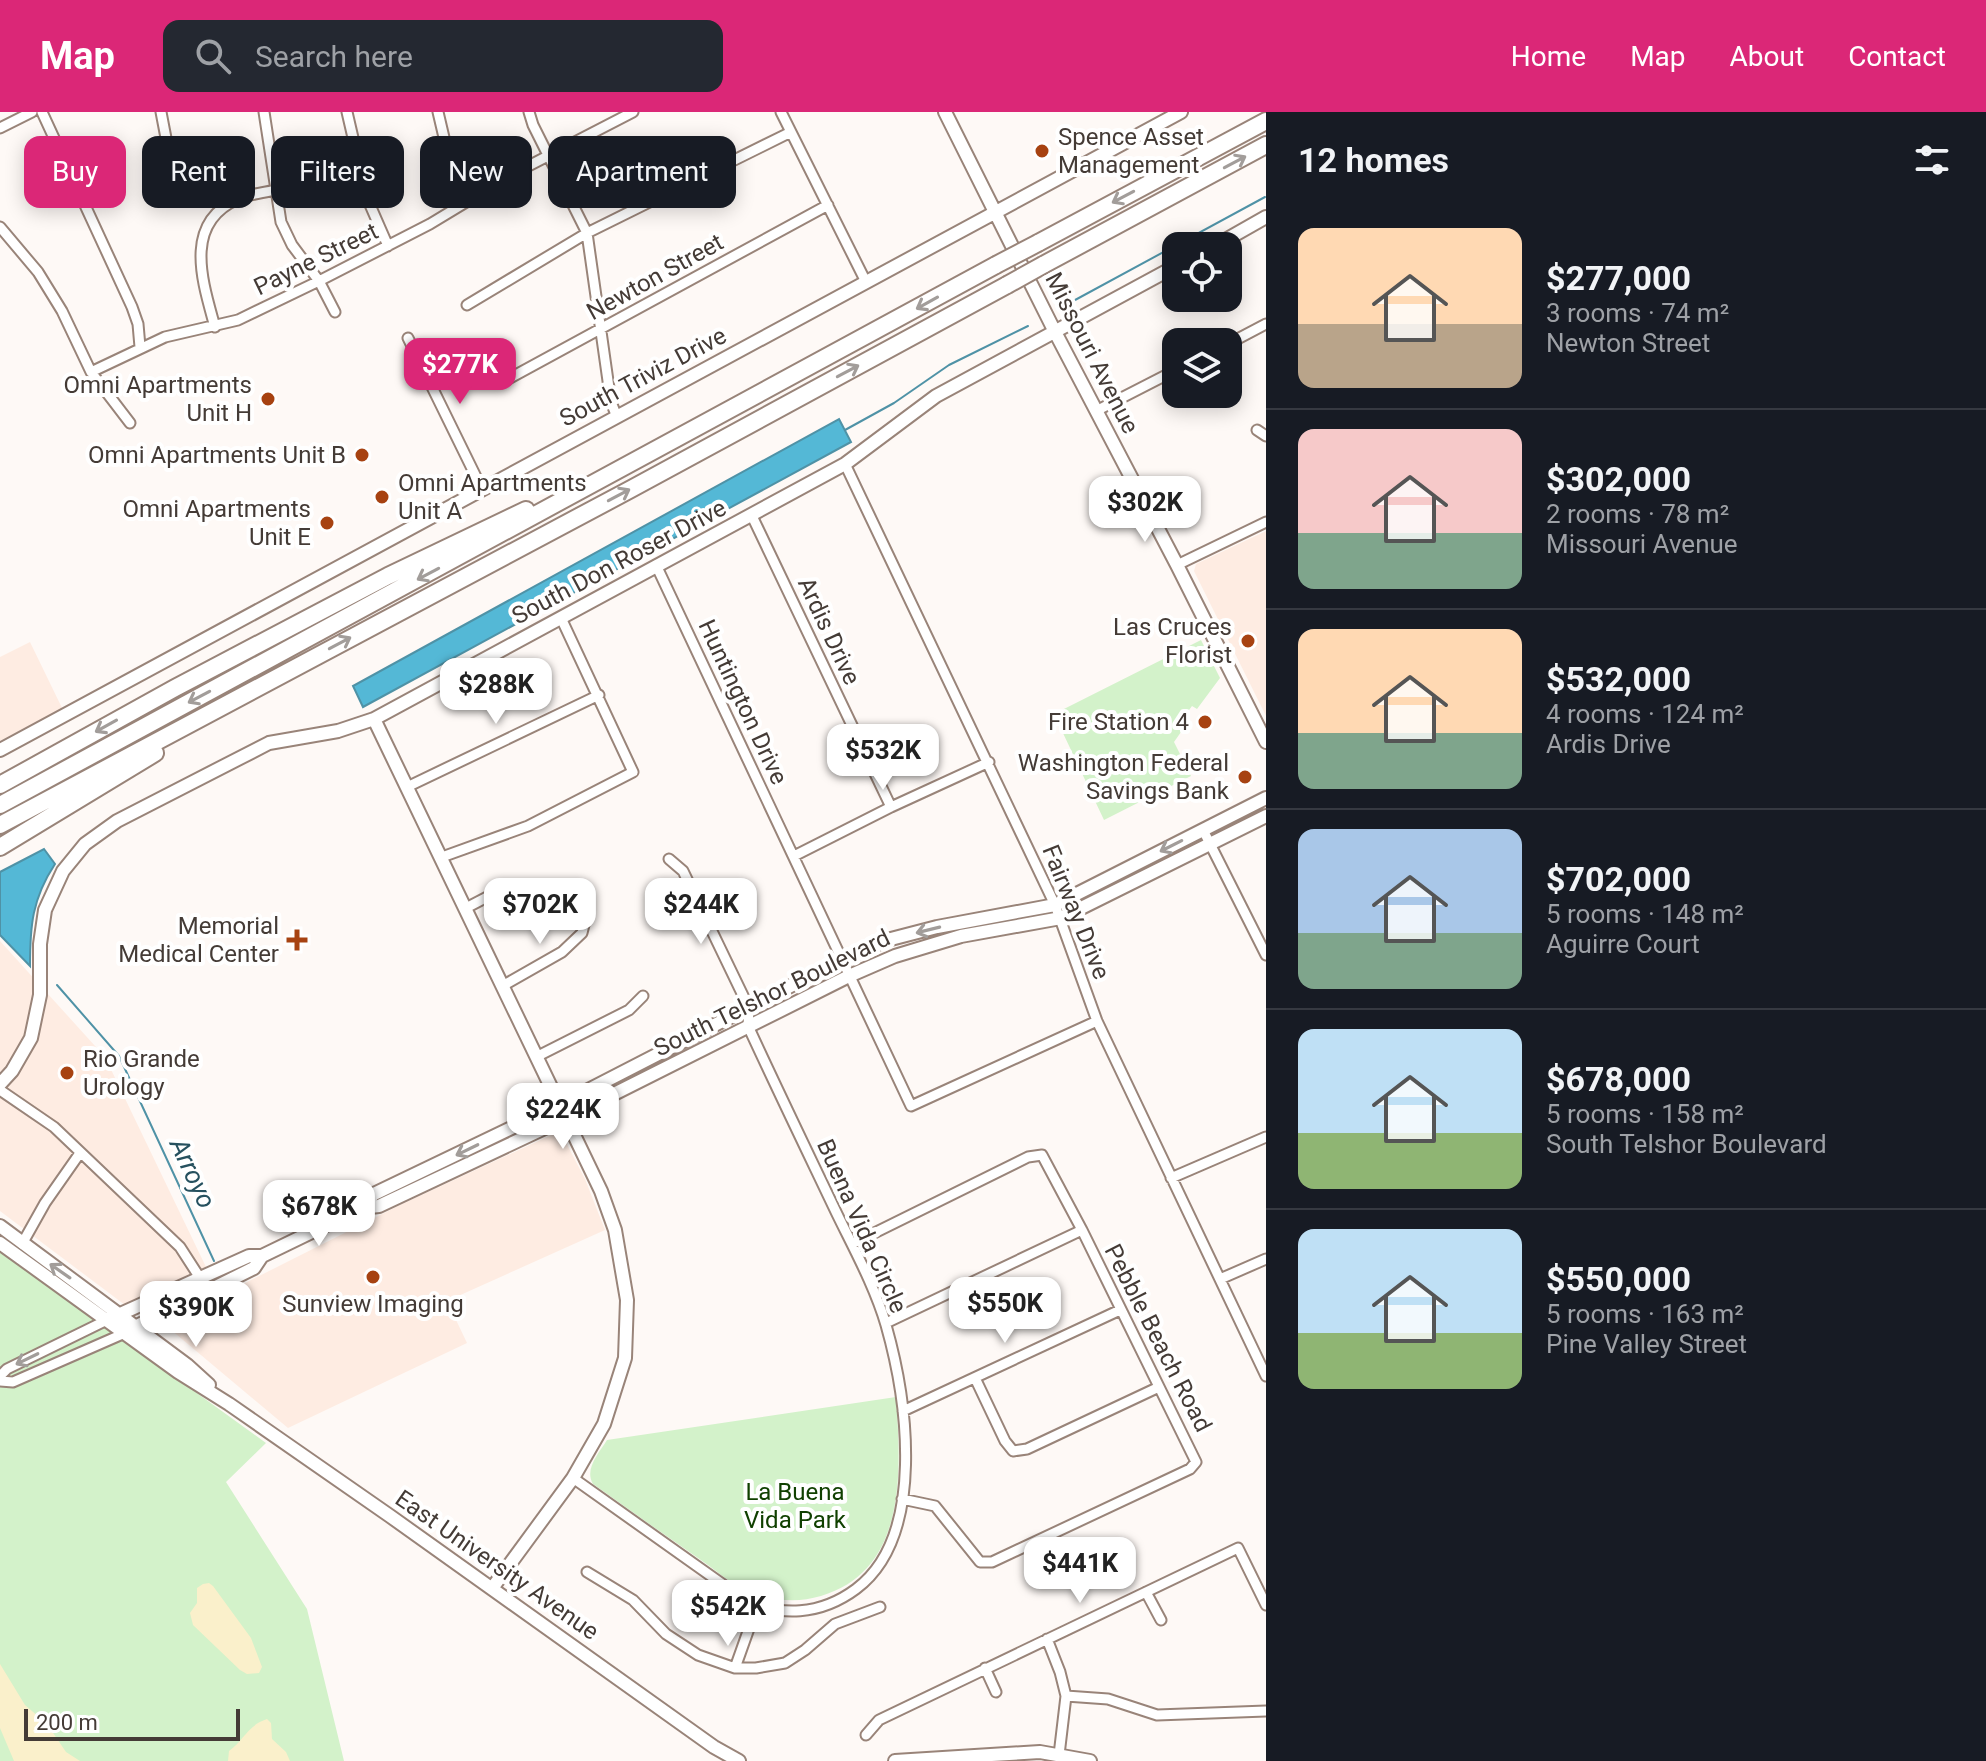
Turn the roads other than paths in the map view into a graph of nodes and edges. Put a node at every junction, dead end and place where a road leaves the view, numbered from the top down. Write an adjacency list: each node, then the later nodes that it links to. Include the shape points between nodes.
1 (32, 112): 13 (street)
2 (42, 112): 44 (street, via 132,307)
3 (161, 112): 15 (street)
4 (264, 112): 20 (street)
5 (347, 112): 32 (street, via 367,198)
6 (438, 112): 16 (street)
7 (529, 112): 19 (street)
8 (781, 112): 14 (street)
9 (945, 112): 27 (main road, Missouri Avenue)
10 (1181, 112): 27 (main road, South Triviz Drive)
11 (626, 114): 17 (street, Payne Street)
12 (1266, 121): 51 (highway, one-way to 51, bridge)
13 (0, 128)
14 (791, 132): 23 (street); 31 (street)
15 (166, 136)
16 (444, 136)
17 (585, 136)
18 (1266, 145): 59 (highway, one-way to 18, bridge)
19 (548, 156): 21 (street, Payne Street)
20 (271, 162)
21 (532, 165)
22 (271, 191): 39 (street, via 225,206 206,230 199,260)
23 (828, 205): 35 (street); 40 (street, Newton Street)
24 (277, 208): 34 (street, via 285,232)
25 (456, 208): 32 (street, Payne Street)
26 (574, 208): 31 (street)
27 (996, 212): 35 (main road, South Triviz Drive); 41 (main road, Missouri Avenue)
28 (1266, 217): 30 (main road)
29 (0, 227): 45 (street, via 38,272)
30 (1240, 232)
31 (587, 233): 36 (street); 40 (street)
32 (388, 246): 34 (street, Payne Street)
33 (1162, 273): 41 (main road, South Don Roser Drive)
34 (319, 281): 37 (street); 39 (street, Payne Street)
35 (866, 282): 49 (main road, South Triviz Drive)
36 (467, 305)
37 (335, 312)
38 (1266, 324): 42 (street)
39 (215, 327): 44 (street, Payne Street, via 184,331)
40 (602, 329): 47 (street, Newton Street); 49 (street)
41 (1054, 330): 48 (main road, Missouri Avenue); 52 (main road, South Don Roser Drive, via 936,396)
42 (1242, 337)
43 (408, 338): 53 (street)
44 (140, 347): 45 (street, Payne Street)
45 (91, 372): 50 (street)
46 (1162, 377): 48 (street)
47 (501, 383)
48 (1096, 411): 57 (main road, Missouri Avenue)
49 (617, 417): 53 (main road, South Triviz Drive)
50 (130, 423)
51 (676, 440): 64 (highway, one-way to 64, via 388,576); 71 (highway, one-way to 71)
52 (845, 464): 54 (main road, South Don Roser Drive); 65 (street, Fairway Drive)
53 (482, 489): 63 (main road, South Triviz Drive)
54 (752, 516): 56 (main road, South Don Roser Drive); 72 (street, Ardis Drive)
55 (1266, 522): 57 (street)
56 (656, 565): 58 (main road, South Don Roser Drive); 78 (street, Huntington Drive)
57 (1177, 565): 62 (main road, Missouri Avenue)
58 (561, 618): 60 (street); 61 (main road, South Don Roser Drive)
59 (271, 680): 74 (highway); 77 (highway)
60 (599, 695): 68 (street); 79 (street, via 633,772 528,826)
61 (374, 719): 68 (main road); 95 (main road, South Don Roser Drive, via 269,743 117,821 85,844 63,871 45,910 40,995 31,1038)
62 (1266, 742)
63 (0, 750)
64 (59, 751): 66 (highway); 67 (highway)
65 (989, 762): 72 (street); 82 (street, Fairway Drive)
66 (0, 773)
67 (0, 785)
68 (407, 787): 79 (main road)
69 (1266, 791): 70 (main road)
70 (1262, 800): 75 (main road, South Telshor Boulevard)
71 (0, 805)
72 (891, 807): 78 (street)
73 (1266, 817): 76 (main road, South Telshor Boulevard)
74 (0, 825)
75 (1203, 830): 76 (street); 82 (main road, South Telshor Boulevard, one-way to 82)
76 (1210, 844): 85 (main road, South Telshor Boulevard); 86 (street)
77 (0, 847)
78 (794, 856): 87 (street, Huntington Drive)
79 (442, 857): 83 (main road)
80 (669, 859): 91 (street, via 683,871)
81 (491, 895): 83 (street)
82 (1055, 905): 85 (street, Fairway Drive); 87 (main road, South Telshor Boulevard, one-way to 87, via 924,930)
83 (466, 908): 89 (main road)
84 (587, 913): 89 (street, via 582,933 562,952)
85 (1061, 918): 88 (main road, South Telshor Boulevard, via 961,936); 92 (street, Fairway Drive)
86 (1266, 955)
87 (841, 960): 88 (street, Huntington Drive); 91 (main road, South Telshor Boulevard)
88 (849, 976): 92 (street, Huntington Drive, via 911,1106); 93 (main road, South Telshor Boulevard)
89 (504, 985): 94 (main road)
90 (643, 996): 94 (street, via 629,1010)
91 (749, 1008): 93 (street); 96 (main road, South Telshor Boulevard)
92 (1097, 1021): 100 (street, Fairway Drive)
93 (748, 1026): 97 (main road, South Telshor Boulevard); 107 (street, Buena Vida Circle)
94 (538, 1056): 96 (main road)
95 (0, 1087): 99 (street)
96 (561, 1104): 97 (main road); 101 (main road, South Telshor Boulevard, one-way to 101)
97 (568, 1117): 101 (main road, South Telshor Boulevard); 125 (main road, via 612,1219 627,1300 625,1358 604,1424)
98 (1266, 1137): 100 (street)
99 (80, 1153): 106 (street); 110 (street, via 180,1247)
100 (1171, 1178): 111 (street, Fairway Drive)
101 (406, 1186): 102 (main road, South Telshor Boulevard, via 379,1206); 102 (main road, South Telshor Boulevard, via 374,1194)
102 (361, 1208): 108 (main road, South Telshor Boulevard)
103 (0, 1226): 106 (main road, East University Avenue)
104 (1082, 1230): 107 (street, Pebble Beach Road, via 1042,1155 1028,1157); 112 (street, Pebble Beach Road); 116 (street)
105 (0, 1243): 115 (main road, East University Avenue)
106 (22, 1244): 114 (main road, East University Avenue, one-way to 106)
107 (852, 1244): 116 (street, Buena Vida Circle)
108 (262, 1256): 110 (main road, South Telshor Boulevard, via 249,1256); 113 (main road, South Telshor Boulevard, via 254,1268)
109 (1266, 1259): 111 (street)
110 (200, 1278): 114 (main road, South Telshor Boulevard)
111 (1220, 1279): 119 (street, Fairway Drive)
112 (1120, 1310): 120 (street); 122 (street, Pebble Beach Road)
113 (166, 1311): 117 (main road, South Telshor Boulevard); 118 (main road, via 159,1328)
114 (121, 1314): 115 (main road, South Telshor Boulevard); 117 (main road, East University Avenue)
115 (107, 1320): 117 (main road, East University Avenue); 121 (street, South Telshor Boulevard, one-way to 121, via 7,1369)
116 (886, 1323): 124 (street, Buena Vida Circle)
117 (130, 1330): 118 (main road, East University Avenue); 121 (street, South Telshor Boulevard, via 13,1382); 123 (main road, East University Avenue, via 178,1372)
118 (167, 1350): 123 (main road, East University Avenue)
119 (1266, 1376)
120 (975, 1378): 122 (street, via 1013,1451); 124 (street)
121 (0, 1379)
122 (1159, 1387): 126 (street, Pebble Beach Road, via 1193,1451 1196,1462 1190,1469 992,1562 980,1562 935,1506)
123 (229, 1404): 128 (main road, East University Avenue)
124 (903, 1411): 126 (street, Buena Vida Circle)
125 (573, 1478): 128 (main road); 131 (street, Buena Vida Circle)
126 (902, 1499): 131 (street, Buena Vida Circle, via 887,1554 863,1584 815,1608 788,1613)
127 (587, 1572): 135 (street, via 633,1600 666,1634 698,1655)
128 (493, 1587): 142 (main road, East University Avenue)
129 (1146, 1592): 130 (street, via 1238,1548); 133 (street); 134 (street)
130 (1266, 1605)
131 (757, 1606): 135 (street)
132 (880, 1607): 135 (street, via 835,1624 785,1663)
133 (1161, 1620)
134 (1047, 1639): 136 (street); 138 (street)
135 (735, 1668)
136 (985, 1668): 137 (street); 140 (street, via 879,1720)
137 (996, 1692)
138 (1066, 1696): 139 (street, via 1108,1699 1157,1715); 141 (street)
139 (1266, 1711)
140 (866, 1735)
141 (1059, 1755): 143 (main road, via 1002,1753); 144 (main road)
142 (739, 1761)
143 (895, 1761)
144 (1090, 1761)

